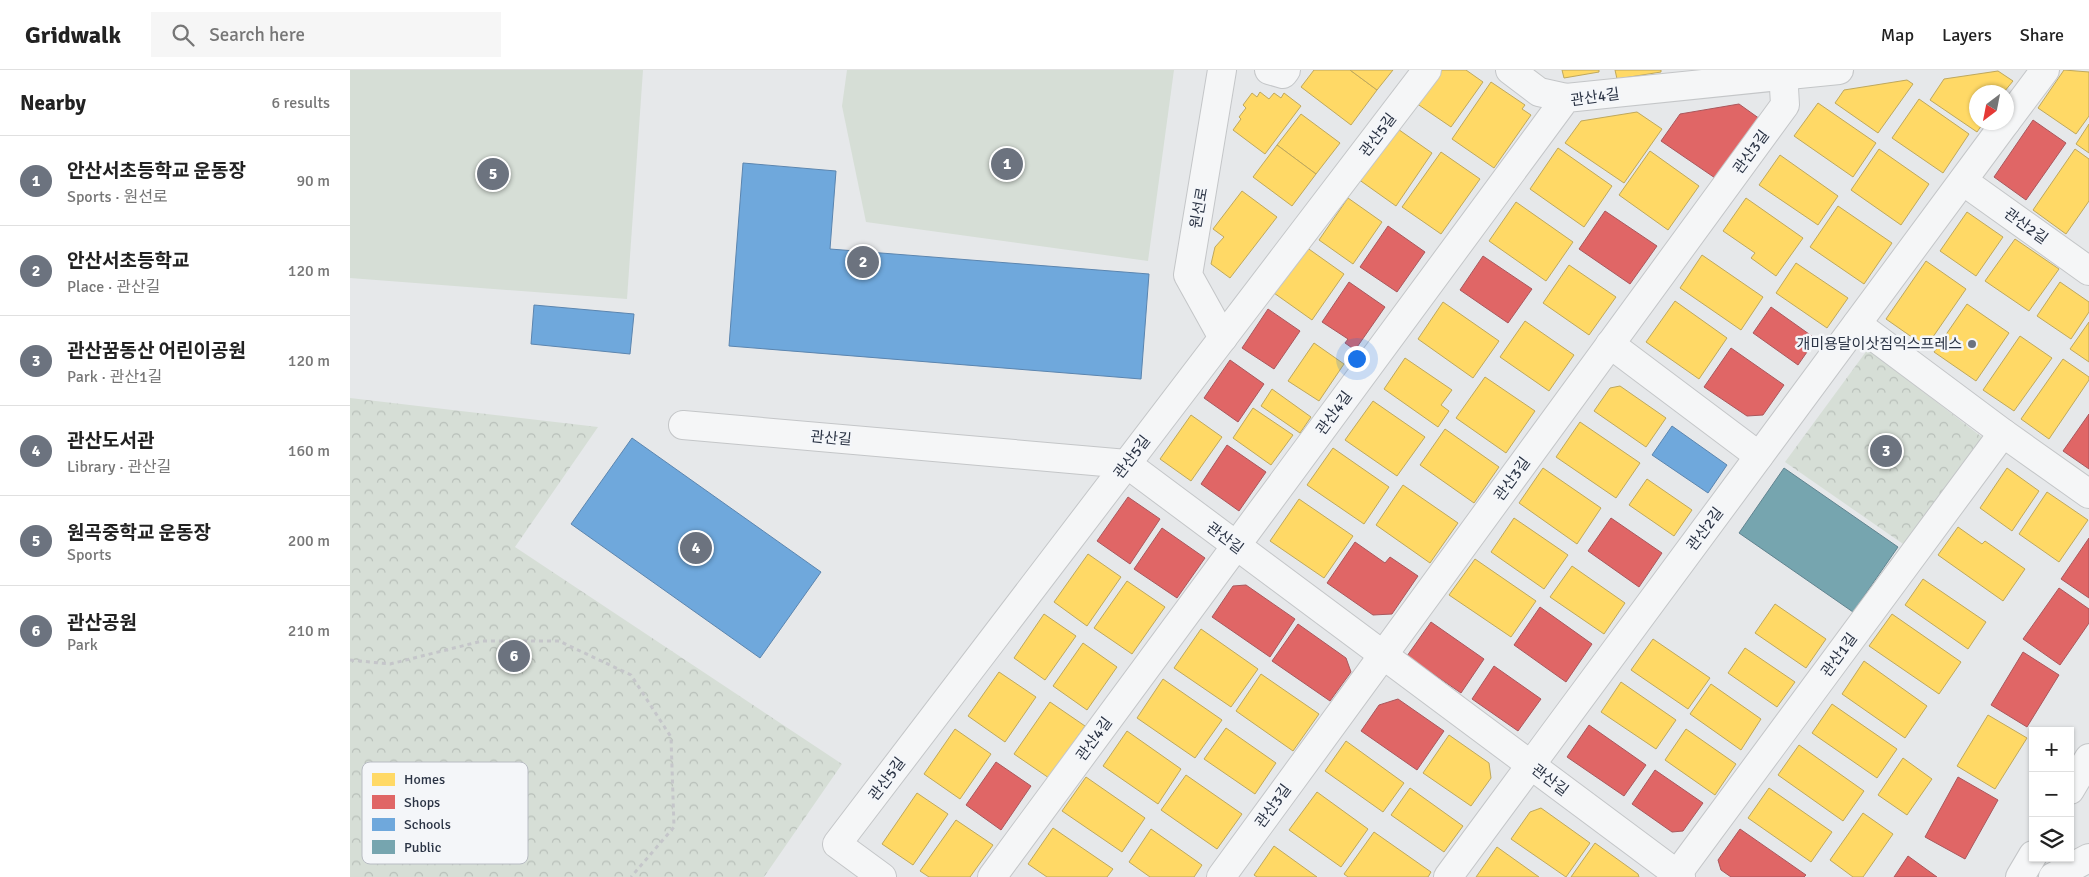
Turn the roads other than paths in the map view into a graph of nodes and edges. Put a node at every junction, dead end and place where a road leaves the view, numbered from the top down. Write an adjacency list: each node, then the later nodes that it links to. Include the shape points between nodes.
1 (1222, 70): 15 (street, 원선로, via 1188,276)
2 (1269, 70): 3 (street, via 1283,74)
3 (1286, 70)
4 (1427, 70): 15 (street, 관산5길)
5 (1510, 70): 9 (street, via 1538,92)
6 (1839, 70): 8 (street, 관산4길)
7 (2045, 70): 10 (street, 관산2길)
8 (1783, 73): 9 (street, 관산4길); 16 (street, 관산3길, via 1785,105)
9 (1566, 98): 22 (street, 관산4길)
10 (2014, 111)
11 (2000, 130): 12 (street, 관산2길)
12 (1963, 181): 13 (street, 관산2길); 14 (street, 관산2길)
13 (2089, 271)
14 (1857, 324): 18 (street); 19 (street, 관산2길)
15 (1223, 338): 20 (street, 관산5길)
16 (1610, 344): 19 (street); 23 (street, 관산3길)
17 (683, 426): 20 (street, 관산길)
18 (2003, 433): 21 (street); 29 (street, 관산1길)
19 (1759, 456): 25 (street, 관산2길)
20 (1127, 464): 22 (street, 관산길); 30 (street, 관산5길, via 837,844)
21 (2089, 494)
22 (1236, 546): 23 (street, 관산길); 31 (street, 관산4길)
23 (1383, 655): 25 (street, 관산길); 32 (street, 관산3길)
24 (2089, 758): 26 (street)
25 (1530, 765): 29 (street, 관산길); 33 (street, 관산2길)
26 (2074, 783)
27 (2089, 858): 35 (street)
28 (2029, 861): 34 (street)
29 (1678, 876)
30 (882, 877)
31 (992, 877)
32 (1221, 877)
33 (1448, 877)
34 (2020, 877)
35 (2053, 877)

